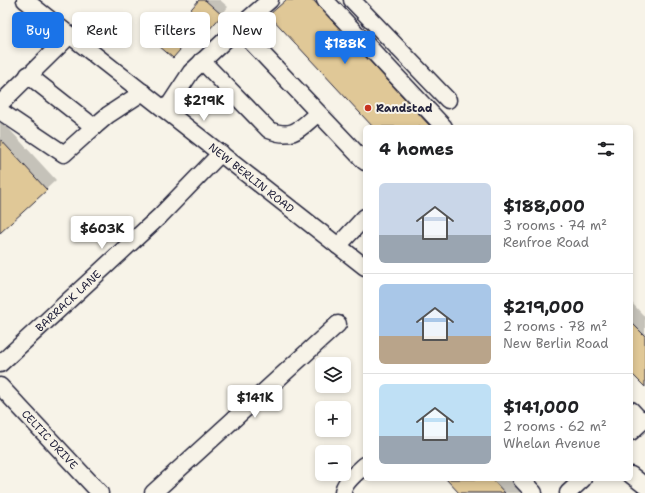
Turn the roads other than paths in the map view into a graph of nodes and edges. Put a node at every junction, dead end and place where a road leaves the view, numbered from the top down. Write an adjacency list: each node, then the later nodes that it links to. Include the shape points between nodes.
1 (24, 0): 6 (street, NEW BERLIN ROAD)
2 (270, 0): 5 (street)
3 (325, 0): 17 (street)
4 (352, 0): 12 (street)
5 (256, 12)
6 (70, 35): 10 (street); 11 (street, NEW BERLIN ROAD)
7 (218, 46): 9 (street)
8 (257, 48): 16 (street)
9 (202, 61): 15 (street, via 191,72); 16 (street, via 269,130 280,135 289,135)
10 (28, 75): 13 (street); 18 (street)
11 (143, 92): 15 (street, NEW BERLIN ROAD); 18 (street)
12 (448, 100)
13 (0, 104)
14 (0, 110): 18 (street, via 64,154)
15 (166, 110): 19 (street, NEW BERLIN ROAD)
16 (318, 113): 20 (street)
17 (442, 125)
18 (94, 127)
19 (221, 153): 22 (street, NEW BERLIN ROAD); 25 (street, BARRACK LANE, via 160,216)
20 (363, 160)
21 (363, 219): 22 (street)
22 (338, 246): 23 (street, NEW BERLIN ROAD)
23 (363, 265)
24 (338, 324): 35 (street)
25 (0, 364)
26 (0, 386): 34 (street, CELTIC DRIVE)
27 (633, 414): 28 (street)
28 (639, 424)
29 (363, 467): 36 (street, via 350,480)
30 (633, 477): 33 (street)
31 (523, 481): 37 (street)
32 (580, 481): 38 (street)
33 (645, 486)
34 (100, 493)
35 (153, 493)
36 (343, 493)
37 (534, 493)
38 (568, 493)

